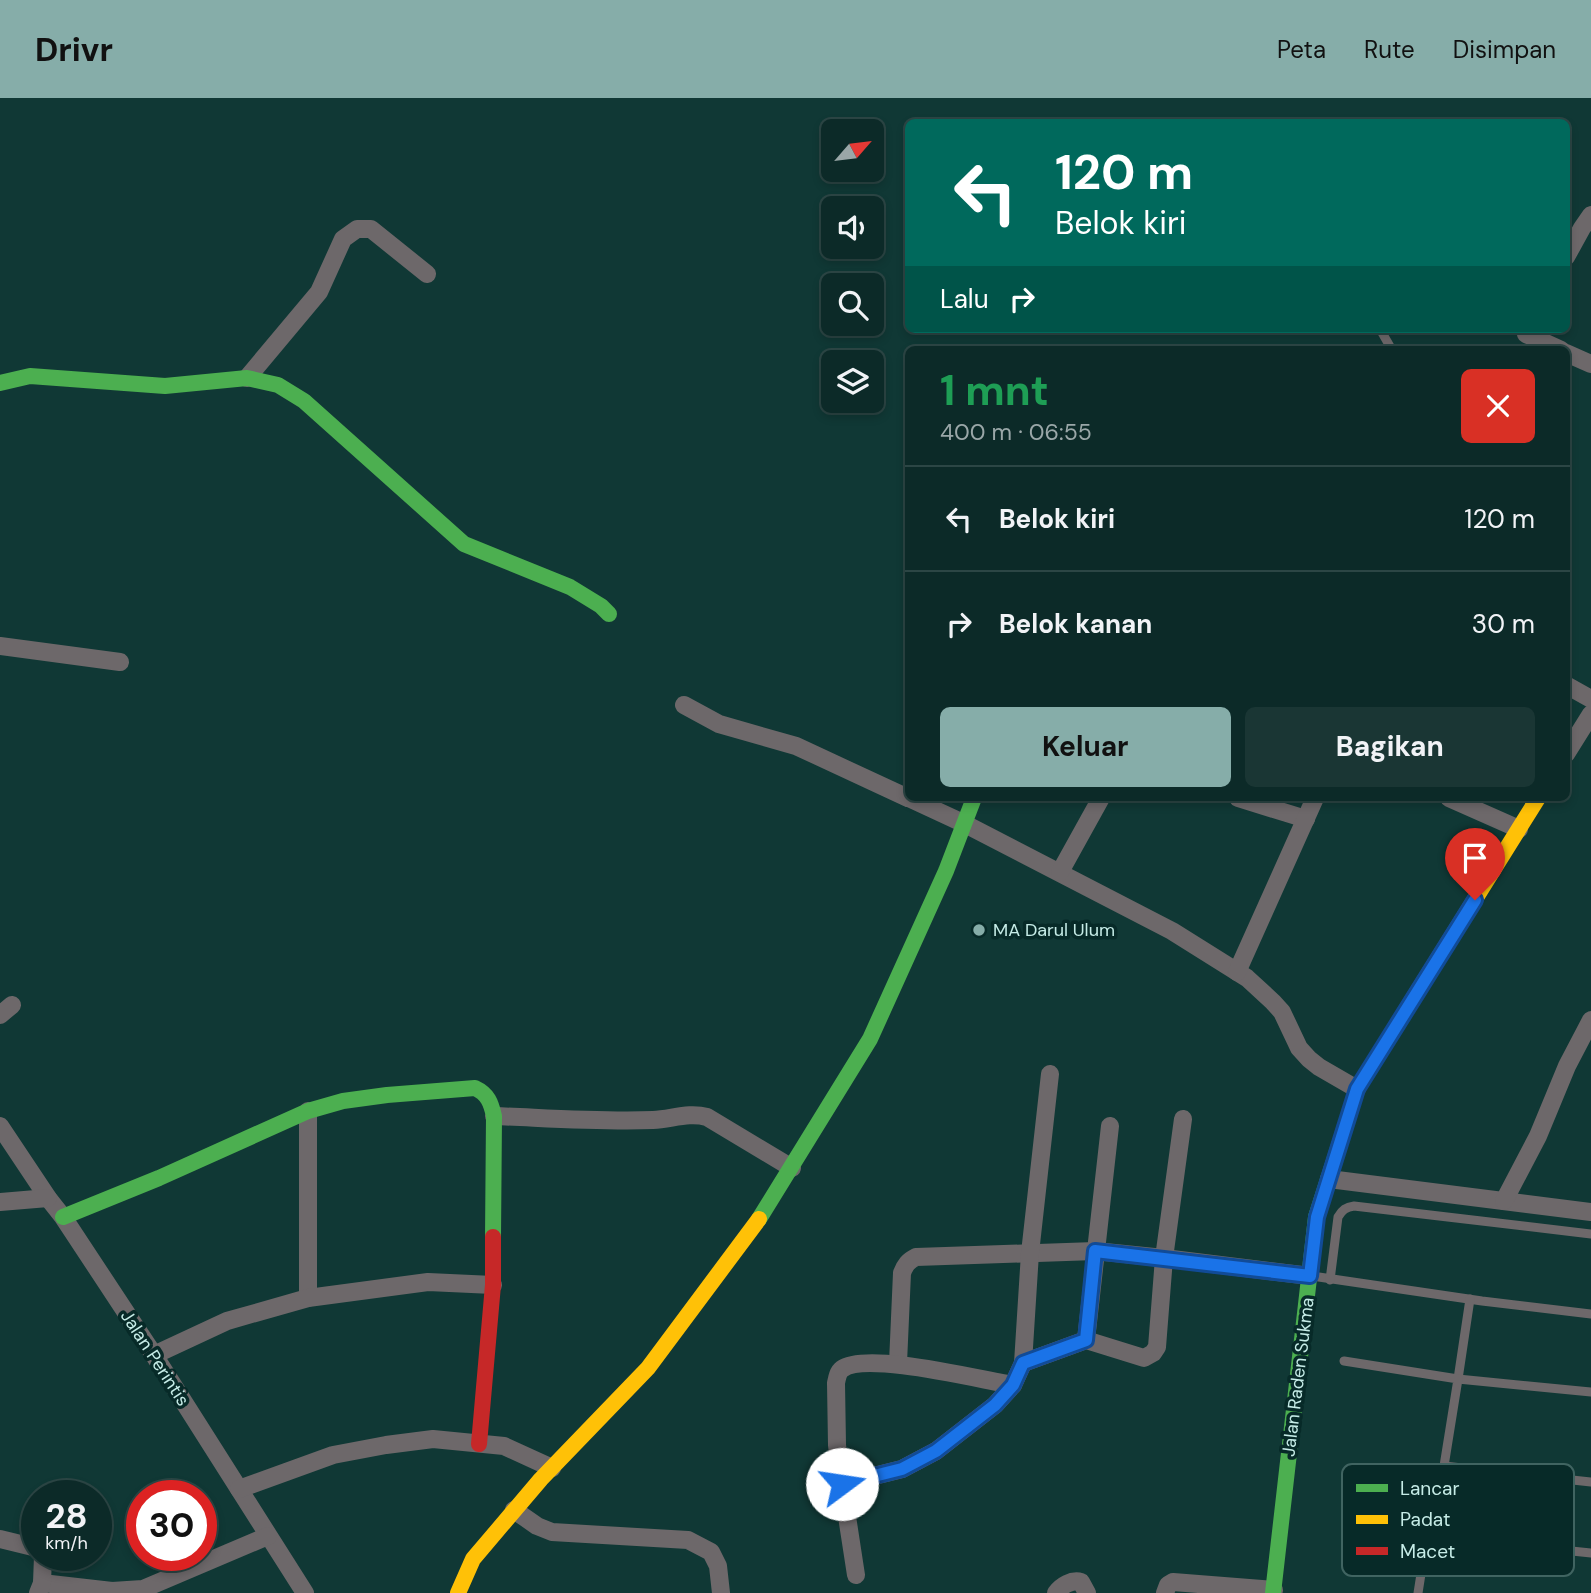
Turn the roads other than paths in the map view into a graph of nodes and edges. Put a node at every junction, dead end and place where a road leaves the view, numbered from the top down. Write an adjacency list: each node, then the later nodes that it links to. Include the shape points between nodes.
1 (1591, 215): 2 (street)
2 (1570, 250)
3 (428, 274): 8 (street, via 371,229 357,229 343,239 319,292)
4 (1524, 338): 5 (street)
5 (1549, 346)
6 (1570, 355): 7 (street)
7 (1591, 364)
8 (247, 378): 9 (street, via 165,386 30,376); 10 (street, via 278,385 304,401 464,544 570,587)
9 (0, 383)
10 (609, 614)
11 (0, 646): 12 (street)
12 (120, 662)
13 (1570, 687): 14 (street)
14 (1591, 699)
15 (684, 705): 18 (street, via 719,724 796,746)
16 (1590, 719): 17 (street)
17 (1570, 748)
18 (905, 796)
19 (915, 801): 27 (street)
20 (973, 801): 27 (street)
21 (1099, 801): 29 (street)
22 (1248, 801): 26 (street)
23 (1314, 801): 26 (street)
24 (1456, 801): 28 (street)
25 (1536, 801): 28 (street, Jalan Raden Sukma)
26 (1306, 819): 30 (street)
27 (965, 824): 29 (street); 39 (street, via 870,1039)
28 (1519, 829): 33 (street, Jalan Raden Sukma)
29 (1060, 872): 30 (street, via 1172,931)
30 (1237, 972): 33 (street, via 1282,1012 1309,1059)
31 (1591, 1020): 42 (street)
32 (1050, 1074): 48 (street)
33 (1357, 1089): 40 (street, Jalan Raden Sukma)
34 (308, 1111): 35 (street, via 343,1101 475,1088 491,1101); 45 (street); 53 (street)
35 (494, 1116): 39 (street, via 656,1120 696,1114); 52 (street)
36 (1183, 1119): 49 (street)
37 (0, 1126): 41 (street, Jalan Perintis)
38 (1110, 1126): 47 (street)
39 (792, 1168): 66 (street, via 648,1368)
40 (1329, 1179): 42 (street); 50 (street, Jalan Raden Sukma, via 1317,1217)
41 (48, 1198): 43 (street); 45 (street, Jalan Perintis)
42 (1504, 1201): 44 (street)
43 (0, 1202)
44 (1591, 1212)
45 (63, 1217): 57 (street, Jalan Perintis)
46 (1591, 1234): 51 (lane, via 1347,1207 1338,1217)
47 (1095, 1251): 48 (street); 49 (street); 56 (street)
48 (1030, 1253): 59 (street, via 916,1257 909,1261 902,1273); 60 (street)
49 (1164, 1258): 50 (street); 56 (street, via 1153,1353 1144,1358)
50 (1310, 1276): 51 (lane); 75 (street, Jalan Raden Sukma)
51 (1330, 1280): 54 (lane)
52 (493, 1285): 53 (street, via 428,1282); 64 (street)
53 (308, 1298): 57 (street, via 227,1321)
54 (1470, 1299): 55 (lane); 61 (lane)
55 (1591, 1314)
56 (1086, 1340): 60 (street)
57 (154, 1355): 68 (street, Jalan Perintis)
58 (1344, 1361): 61 (lane)
59 (898, 1363): 62 (street); 67 (street, via 853,1364 837,1375)
60 (1023, 1363): 62 (street)
61 (1458, 1379): 63 (lane); 65 (lane)
62 (1013, 1385): 67 (street, via 936,1451 902,1469)
63 (1591, 1392)
64 (479, 1444): 66 (street, via 504,1446); 68 (street, via 433,1438 386,1445 333,1455)
65 (1444, 1464)
66 (552, 1468): 69 (street)
67 (842, 1484): 73 (street)
68 (239, 1489): 70 (street, Jalan Perintis)
69 (514, 1510): 77 (street, via 473,1559); 78 (street, via 552,1532 688,1541 711,1552)
70 (268, 1536): 74 (street, via 143,1589); 76 (street, Jalan Perintis)
71 (0, 1539): 72 (street)
72 (21, 1544)
73 (856, 1574)
74 (40, 1588)
75 (1273, 1592): 81 (street, via 1173,1582)
76 (305, 1593)
77 (458, 1593)
78 (721, 1593)
79 (1056, 1593): 80 (street, via 1076,1581)
80 (1087, 1593)
81 (1165, 1593)

